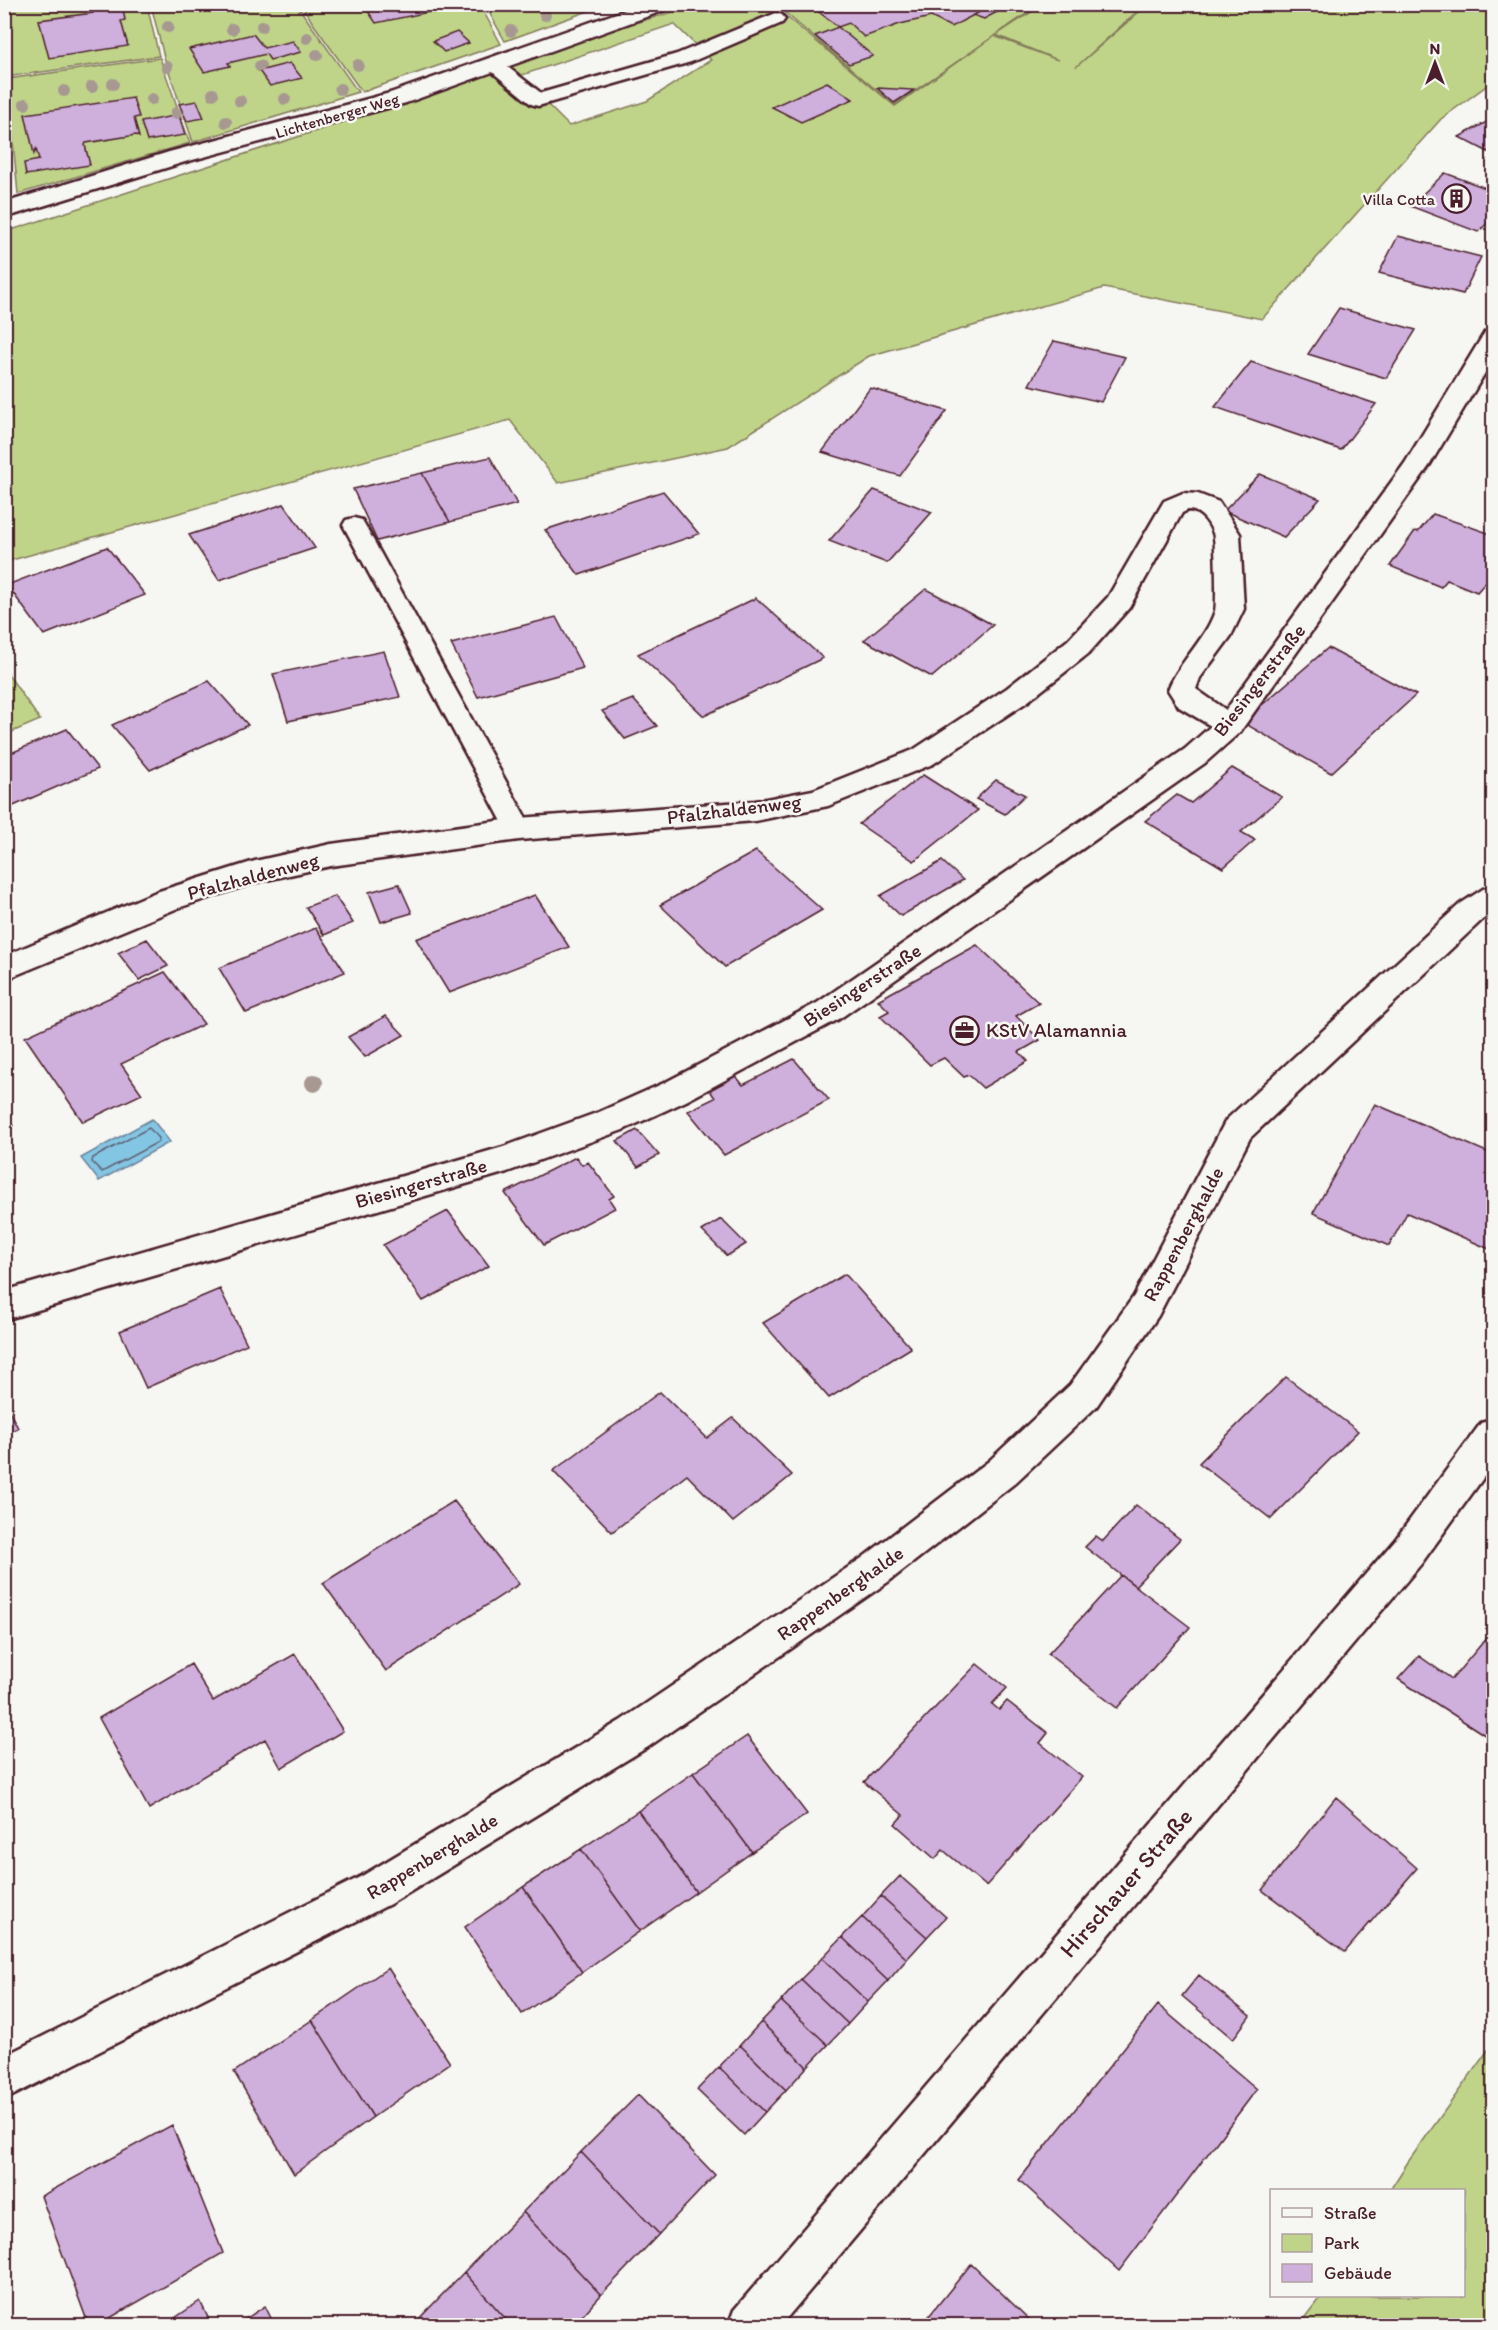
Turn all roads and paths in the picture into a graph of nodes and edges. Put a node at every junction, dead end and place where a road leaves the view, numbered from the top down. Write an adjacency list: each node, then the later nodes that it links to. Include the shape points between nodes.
1 (664, 4): 3 (street, Lichtenberger Weg)
2 (776, 19): 3 (lane, via 684,58 538,100)
3 (493, 65): 4 (street, Lichtenberger Weg, via 438,86 177,157)
4 (4, 211)
5 (1494, 337): 7 (street, Biesingerstraße, via 1416,466)
6 (354, 525): 8 (lane)
7 (1230, 725): 8 (street, Pfalzhaldenweg, via 1189,700 1182,690 1230,609 1227,534 1210,507 1183,501 1167,516 1119,602 1078,647 1017,695 923,757 818,799 754,811); 11 (street, Biesingerstraße, via 1195,756 828,1011 675,1092 611,1121 507,1159)
8 (519, 829): 10 (street, Pfalzhaldenweg, via 331,855 255,872 167,900)
9 (1494, 897): 13 (street, Rappenberghalde, via 1472,912 1238,1129 1146,1306 1083,1396 1002,1472 875,1570 634,1734 376,1890)
10 (4, 969)
11 (4, 1306)
12 (1494, 1434): 14 (street, Hirschauer Straße, via 1400,1561)
13 (4, 2079)
14 (750, 2325)

